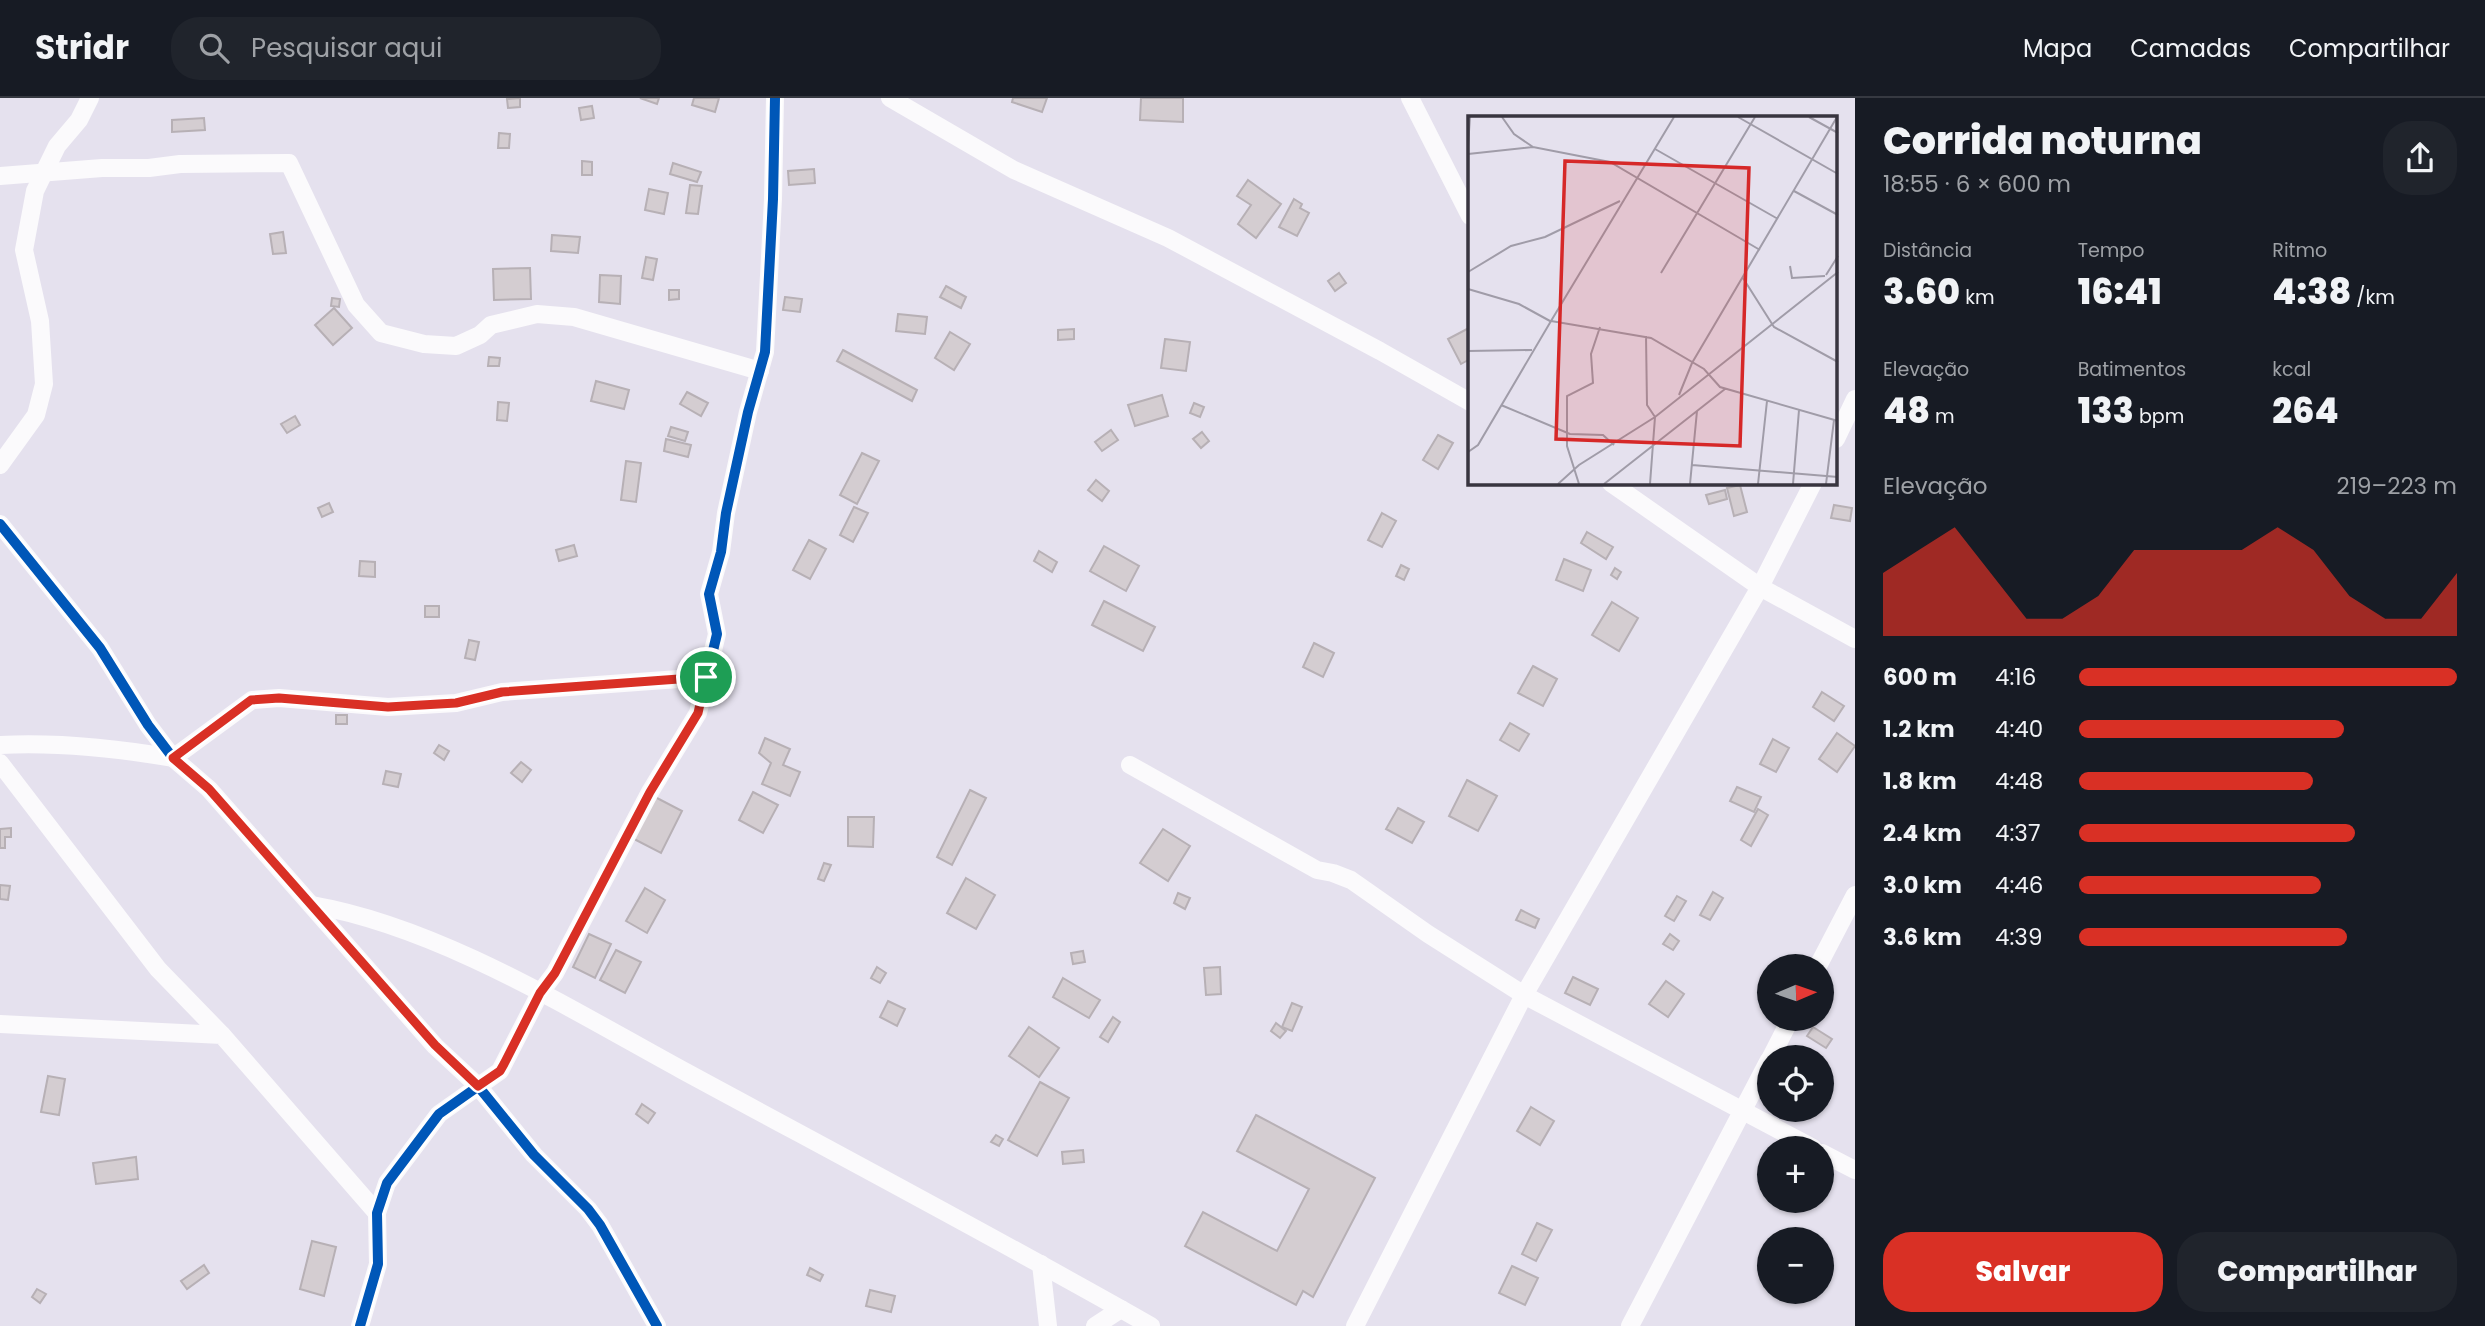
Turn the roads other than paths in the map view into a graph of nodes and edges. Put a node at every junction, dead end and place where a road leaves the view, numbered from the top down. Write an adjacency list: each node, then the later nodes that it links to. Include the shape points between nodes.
1 (90, 98): 5 (street)
2 (775, 98): 8 (street, via 769,285)
3 (890, 98): 10 (street, via 1014,170 1168,238)
4 (1410, 98): 7 (street)
5 (44, 174): 6 (street); 8 (street, via 180,164 289,163 356,305 381,333 456,346 503,322 537,314 574,317); 12 (street, via 35,191 24,250 40,321 44,384 36,415)
6 (0, 176)
7 (1468, 212)
8 (760, 371): 18 (street, via 709,594 717,634)
9 (1855, 399): 11 (street)
10 (1468, 401)
11 (1838, 435)
12 (0, 465)
13 (1614, 485): 16 (street)
14 (1812, 485): 16 (street)
15 (0, 524): 20 (street, via 100,648)
16 (1760, 587): 17 (street); 27 (street)
17 (1855, 639)
18 (706, 677): 20 (street, via 502,692 456,703 388,707 251,700); 26 (street, via 698,713)
19 (0, 744): 20 (street, via 107,747)
20 (173, 758): 24 (street, via 209,789)
21 (0, 763): 29 (street, via 159,970)
22 (1130, 765): 27 (street, via 1317,870 1351,880)
23 (1855, 895): 25 (street)
24 (312, 905): 26 (street, via 416,934); 31 (street, via 435,1045)
25 (1824, 954)
26 (540, 993): 31 (street, via 500,1071); 37 (street)
27 (1524, 995): 32 (street); 44 (street)
28 (0, 1024): 29 (street)
29 (222, 1035): 36 (street)
30 (1757, 1084): 32 (street)
31 (478, 1086): 36 (street, via 439,1114 387,1183); 40 (street, via 534,1156 600,1225)
32 (1743, 1111): 33 (street); 45 (street)
33 (1790, 1136)
34 (1834, 1159): 35 (street)
35 (1855, 1170)
36 (377, 1213): 39 (street, via 378,1264)
37 (1041, 1264): 38 (street); 41 (street)
38 (1121, 1309): 42 (street); 43 (street)
39 (360, 1326)
40 (657, 1326)
41 (1048, 1326)
42 (1095, 1326)
43 (1151, 1326)
44 (1355, 1326)
45 (1630, 1326)

